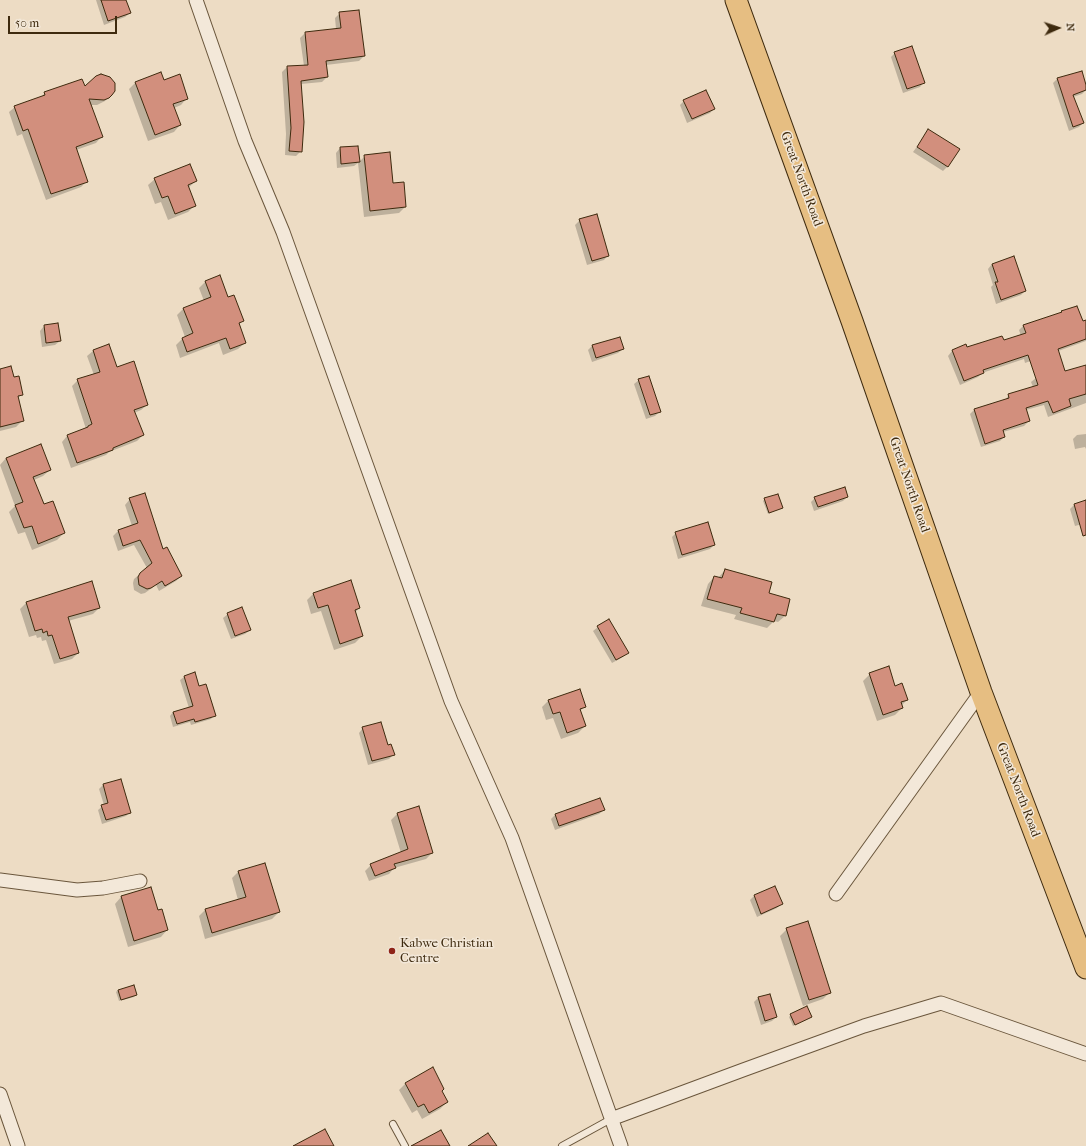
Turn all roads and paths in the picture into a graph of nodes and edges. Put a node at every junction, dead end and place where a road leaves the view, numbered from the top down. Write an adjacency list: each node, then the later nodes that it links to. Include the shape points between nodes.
1 (196, 0): 10 (street, via 245,141 283,232 451,701 512,838)
2 (736, 0): 3 (highway, Great North Road, via 852,321)
3 (981, 692): 6 (street); 7 (highway, Great North Road)
4 (0, 880): 5 (street, via 77,890)
5 (140, 881)
6 (836, 894)
7 (1086, 968)
8 (1086, 1054): 10 (street, via 941,1003 864,1026)
9 (0, 1094): 12 (street)
10 (611, 1119): 14 (lane); 15 (street)
11 (393, 1124): 13 (lane)
12 (18, 1146)
13 (405, 1146)
14 (562, 1146)
15 (621, 1146)

